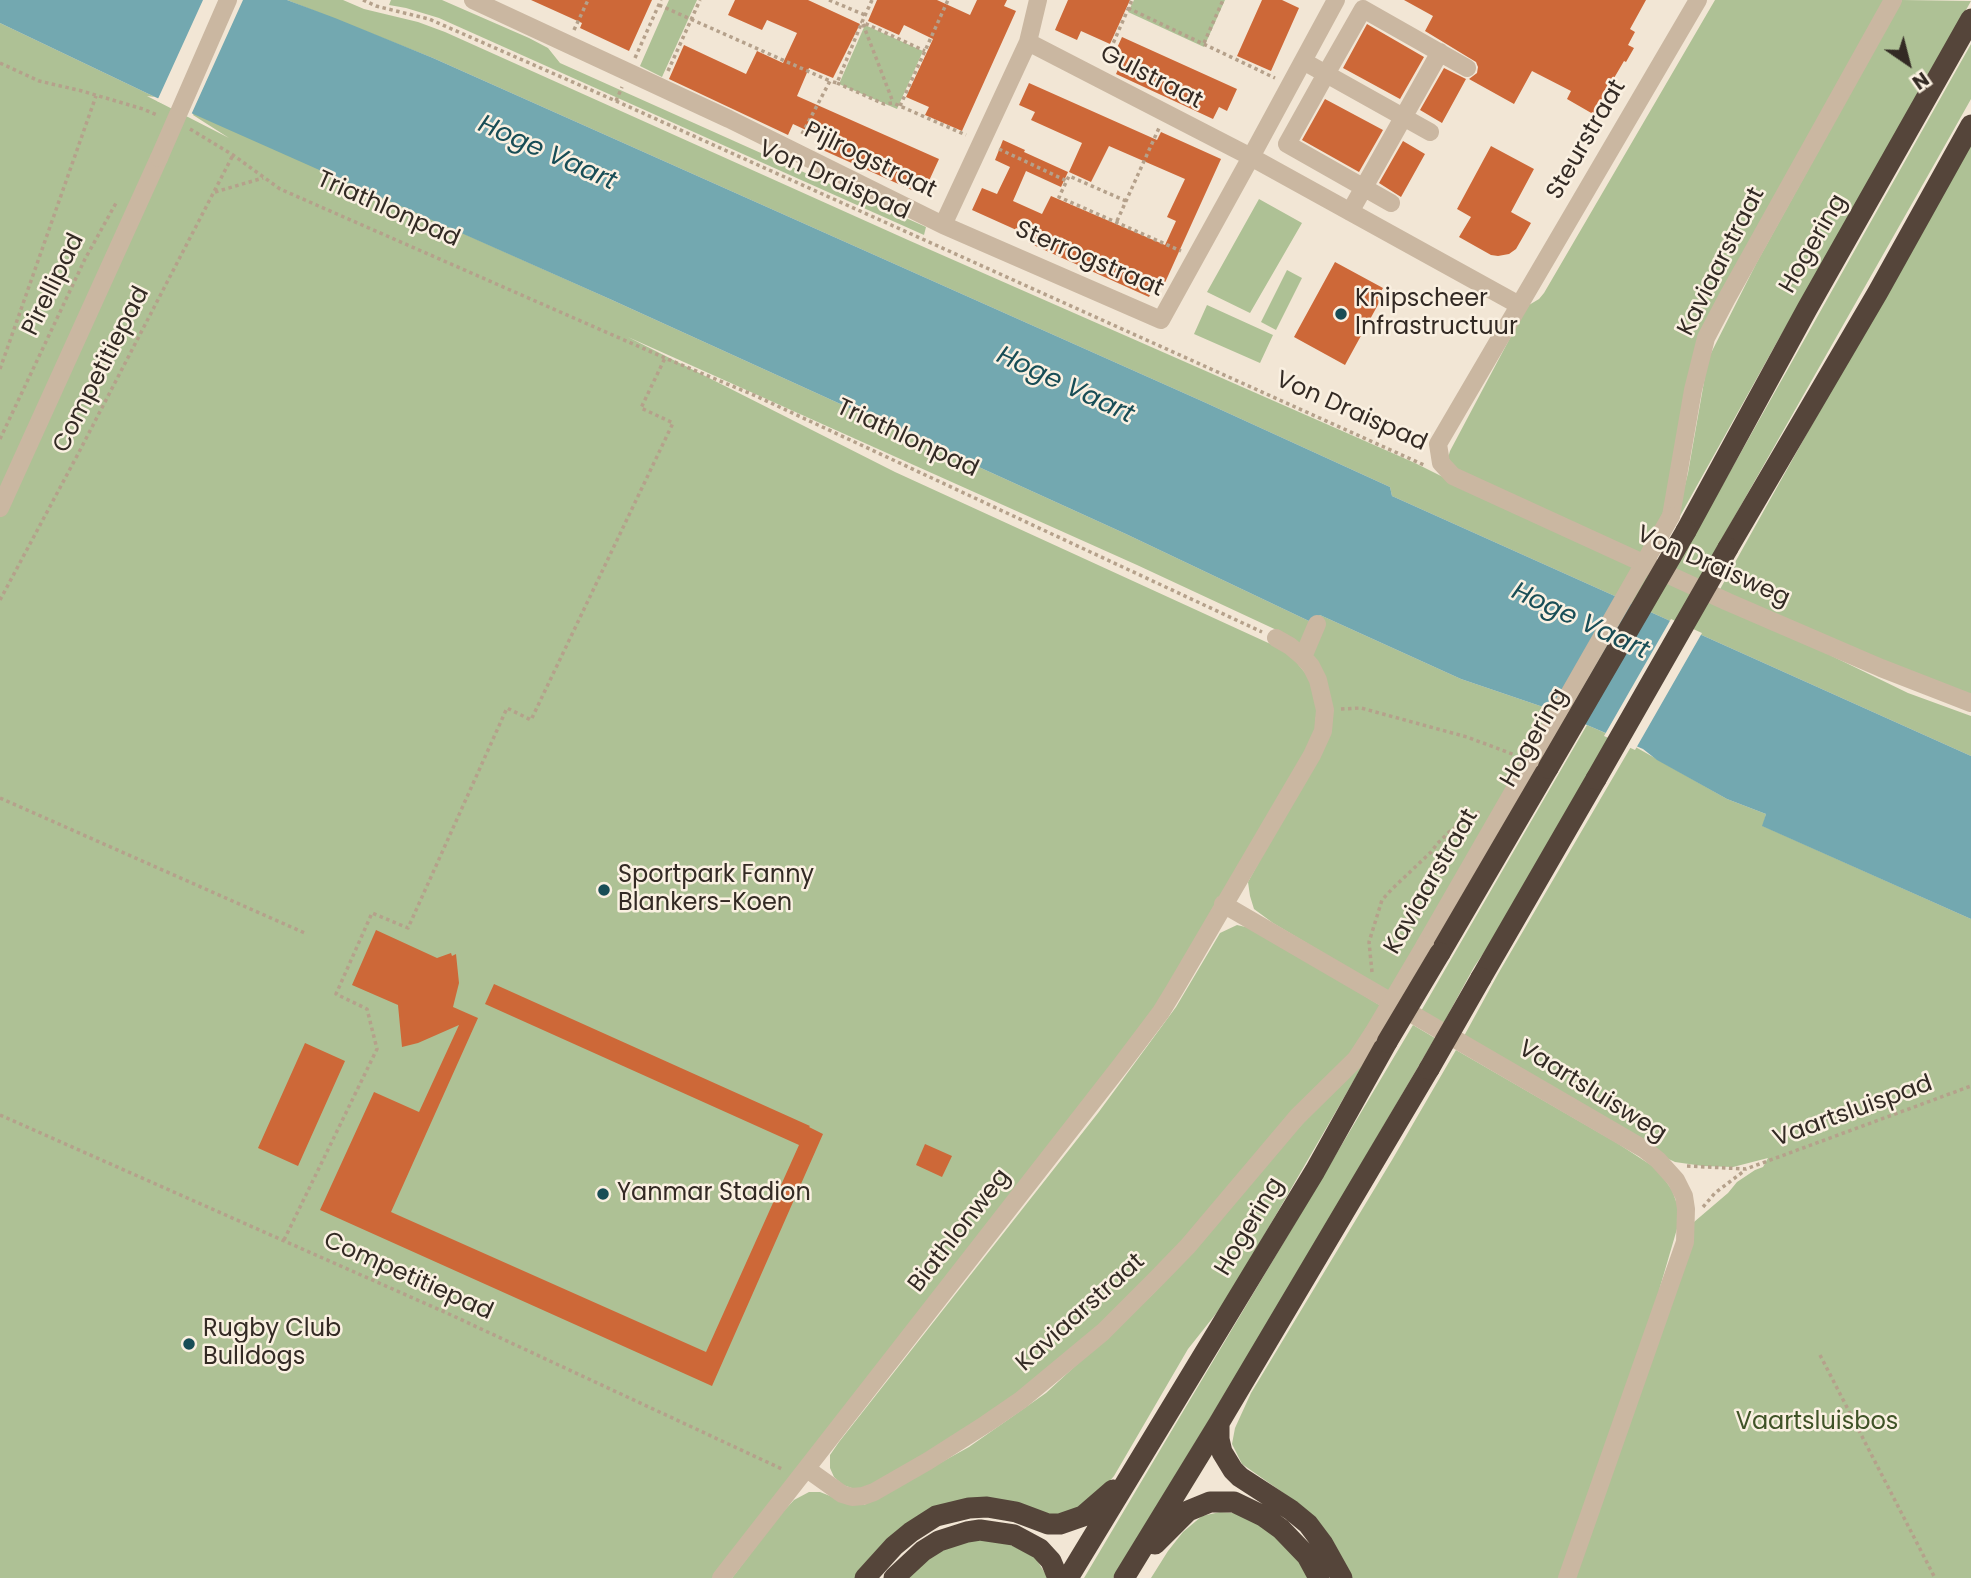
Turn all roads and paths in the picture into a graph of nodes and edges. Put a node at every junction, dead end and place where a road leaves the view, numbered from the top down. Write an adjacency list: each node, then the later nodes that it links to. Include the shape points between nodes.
1 (228, 0): 65 (street, bridge)
2 (363, 0): 17 (path, Von Draispad)
3 (378, 0): 17 (path)
4 (473, 0): 24 (street, Pijlrogstraat)
5 (588, 0): 24 (path)
6 (700, 0): 20 (path)
7 (829, 0): 19 (path)
8 (872, 0): 19 (path)
9 (948, 0): 26 (path)
10 (1038, 0): 23 (street, Pijlrogstraat)
11 (1132, 0): 18 (path)
12 (1223, 0): 25 (path)
13 (1336, 0): 28 (street)
14 (1698, 0): 59 (street, Steurstraat)
15 (1893, 0): 66 (street, Kaviaarstraat, via 1706,338 1692,390)
16 (660, 2): 20 (path); 31 (path)
17 (376, 6): 64 (path, Von Draispad, via 429,19 1426,466)
18 (1128, 8): 25 (path); 33 (path)
19 (866, 15): 22 (path)
20 (692, 18): 34 (path); 37 (path)
21 (1971, 19): 66 (highway, Hogering)
22 (862, 22): 26 (path); 35 (path); 38 (path)
23 (1028, 42): 33 (street, Gulstraat); 44 (street, Pijlrogstraat)
24 (567, 44): 31 (street, Pijlrogstraat)
25 (1204, 44): 36 (path)
26 (925, 51): 39 (path)
27 (1440, 52): 30 (street); 32 (street, via 1363,9); 41 (street)
28 (1303, 61): 32 (street); 36 (street)
29 (0, 64): 61 (path, Pirellipad, via 39,81 96,96)
30 (1467, 68)
31 (628, 73): 37 (street, Pijlrogstraat)
32 (1326, 74): 41 (street); 50 (street, via 1287,144)
33 (1098, 78): 40 (street, Gulstraat)
34 (830, 81): 35 (path); 45 (path)
35 (837, 83): 38 (path, via 884,104)
36 (1290, 85): 47 (street)
37 (660, 87): 45 (street, Pijlrogstraat)
38 (893, 103): 39 (path)
39 (900, 106): 44 (path)
40 (1166, 113): 47 (street, Gulstraat); 53 (path)
41 (1404, 117): 43 (street); 50 (street)
42 (1971, 125): 87 (highway, bridge, via 1429,1069)
43 (1430, 132)
44 (982, 142): 49 (path); 57 (street, Pijlrogstraat)
45 (793, 151): 57 (street, Pijlrogstraat)
46 (233, 155): 48 (path, Triathlonpad); 51 (path, Competitiepad)
47 (1251, 157): 55 (street); 58 (street, Sterrogstraat)
48 (263, 178): 51 (path); 60 (path, Triathlonpad)
49 (1067, 181): 53 (path, via 1069,176); 56 (path, via 1059,197)
50 (1364, 187): 54 (street); 55 (street)
51 (213, 192): 67 (path, Competitiepad)
52 (121, 195): 62 (path, Pirellipad)
53 (1126, 201): 56 (path)
54 (1391, 203)
55 (1350, 212): 59 (street)
56 (1116, 221): 58 (path)
57 (943, 225): 58 (street, Sterrogstraat, via 1161,320)
58 (1195, 258)
59 (1520, 305): 64 (street, Steurstraat, via 1438,444)
60 (665, 358): 69 (path, Triathlonpad); 85 (path, via 641,408 673,423 531,720 507,708 408,928 372,912 336,994 367,1009 377,1049)
61 (0, 369)
62 (2, 428): 63 (path, Pirellipad)
63 (0, 439)
64 (1441, 463): 71 (street, Von Draisweg, via 1453,476 1728,602)
65 (0, 508)
66 (1679, 524): 79 (highway, Hogering, bridge)
67 (0, 600)
68 (1317, 624): 70 (street)
69 (1276, 638): 70 (street)
70 (1303, 657): 76 (street, via 1321,688 1323,731)
71 (1971, 702)
72 (1332, 710): 73 (path, via 1361,708)
73 (1508, 752)
74 (0, 798): 77 (path)
75 (1474, 814): 78 (path, via 1449,832 1382,900 1368,942)
76 (1223, 904): 82 (street, Vaartsluisweg); 88 (street, Biathlonweg, via 1149,1029)
77 (307, 934)
78 (1374, 983)
79 (1380, 1037): 88 (street, Kaviaarstraat, via 1297,1117 1158,1278 1031,1392 952,1446 863,1496 842,1494); 89 (highway, Hogering, via 1315,1171)
80 (1971, 1086): 83 (path, Vaartsluispad)
81 (0, 1115): 85 (path, Competitiepad)
82 (1658, 1160): 83 (path, Vaartsluispad); 98 (street, Vaartsluisweg, via 1684,1196 1685,1242)
83 (1746, 1170): 84 (path, Vaartsluispad)
84 (1698, 1213)
85 (284, 1240): 88 (path, Competitiepad)
86 (1820, 1356): 99 (path)
87 (1219, 1423): 90 (highway); 97 (highway, via 1222,1452 1233,1470 1308,1524)
88 (802, 1474): 91 (street, Biathlonweg)
89 (1130, 1475): 92 (highway, via 1083,1516 1060,1524 987,1507 936,1516 894,1546); 95 (highway, Hogering)
90 (1127, 1574): 96 (highway, via 1188,1511 1225,1501 1244,1505 1281,1529 1307,1556)
91 (721, 1578)
92 (865, 1578)
93 (894, 1578): 94 (highway, via 939,1541 979,1530 1014,1535 1040,1549)
94 (1058, 1578)
95 (1068, 1578)
96 (1319, 1578)
97 (1342, 1578)
98 (1567, 1578)
99 (1935, 1578)

